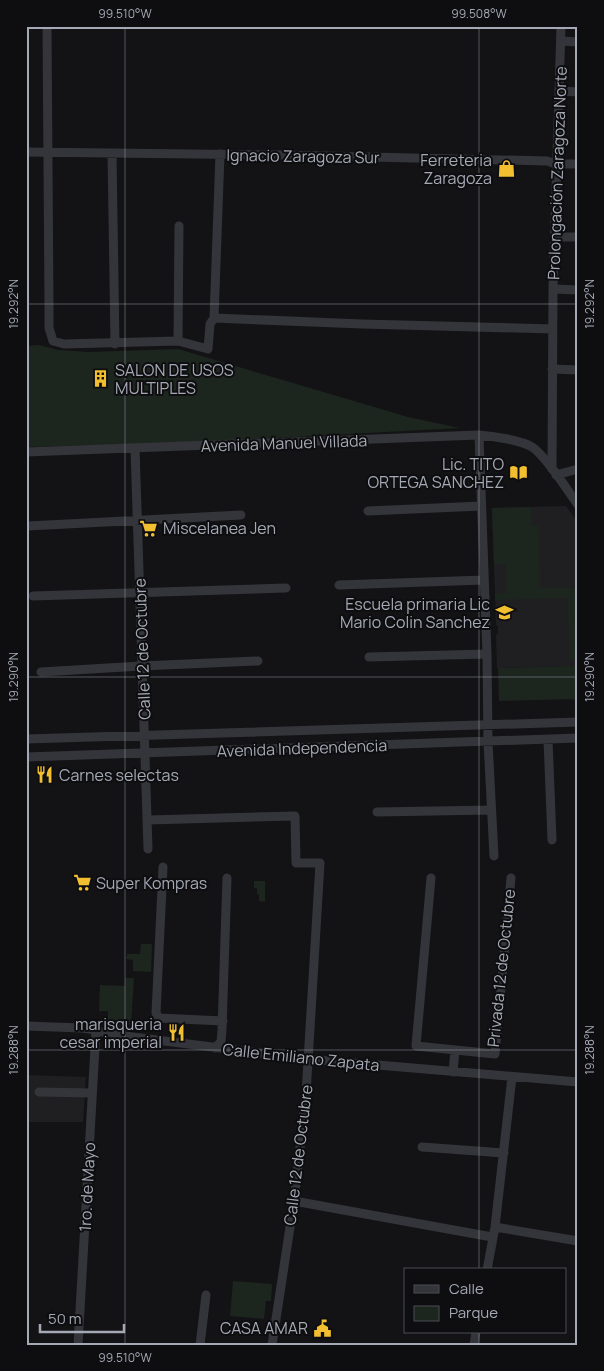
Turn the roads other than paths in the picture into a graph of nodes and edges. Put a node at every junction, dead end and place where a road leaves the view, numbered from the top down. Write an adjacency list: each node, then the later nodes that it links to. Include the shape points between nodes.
1 (47, 26): 8 (street)
2 (561, 26): 3 (street, Prolongación Zaragoza Norte)
3 (561, 41): 4 (street); 5 (street, Prolongación Zaragoza Norte)
4 (578, 42)
5 (560, 91): 6 (street); 11 (street, Prolongación Zaragoza Norte)
6 (578, 92)
7 (26, 152): 8 (street, Ignacio Zaragoza Sur)
8 (48, 152): 9 (street, Ignacio Zaragoza Sur); 21 (street, via 49,328 53,341)
9 (112, 154): 10 (street, Ignacio Zaragoza Sur); 21 (street)
10 (220, 154): 11 (street, Ignacio Zaragoza Sur, via 547,161); 18 (street)
11 (556, 164): 12 (street, Ignacio Zaragoza Sur); 14 (street, Prolongación Zaragoza Norte)
12 (578, 164)
13 (179, 226): 20 (street)
14 (555, 237): 15 (street); 16 (street, Prolongación Zaragoza Norte)
15 (578, 237)
16 (553, 290): 17 (street); 19 (street, Prolongación Zaragoza Norte)
17 (578, 290)
18 (214, 318): 19 (street); 20 (street, via 210,324 208,349)
19 (553, 329): 22 (street, Prolongación Zaragoza Norte)
20 (178, 341): 21 (street)
21 (115, 344)
22 (552, 369): 23 (street); 28 (street, Prolongación Zaragoza Norte)
23 (578, 370)
24 (479, 435): 25 (street, Avenida Manuel Villada); 28 (street, Avenida Manuel Villada, via 532,447); 30 (street)
25 (135, 448): 26 (street, Avenida Manuel Villada); 33 (street, Calle 12 de Octubre)
26 (26, 452)
27 (578, 469): 28 (street)
28 (554, 472): 29 (street)
29 (578, 505)
30 (481, 506): 31 (street); 35 (street)
31 (368, 511)
32 (241, 515): 33 (street)
33 (137, 520): 34 (street); 38 (street, Calle 12 de Octubre)
34 (28, 526)
35 (484, 580): 36 (street); 40 (street)
36 (339, 585)
37 (286, 588): 38 (street)
38 (140, 593): 39 (street); 43 (street, Calle 12 de Octubre)
39 (33, 596)
40 (487, 654): 41 (street); 46 (street)
41 (369, 657)
42 (258, 662): 43 (street)
43 (141, 666): 44 (street); 48 (street, Calle 12 de Octubre)
44 (41, 672)
45 (578, 722): 46 (street, Avenida Independencia)
46 (488, 724): 47 (street, Avenida Independencia); 52 (street)
47 (320, 730): 48 (street, Avenida Independencia); 53 (street)
48 (146, 735): 50 (street, Avenida Independencia); 54 (street, Calle 12 de Octubre)
49 (578, 738): 51 (street, Avenida Independencia)
50 (26, 739)
51 (548, 740): 52 (street, Avenida Independencia); 59 (street)
52 (488, 742): 53 (street, Avenida Independencia); 56 (street)
53 (322, 747): 54 (street, Avenida Independencia)
54 (146, 754): 55 (street, Avenida Independencia); 58 (street, Calle 12 de Octubre)
55 (26, 757)
56 (491, 810): 57 (street); 61 (street)
57 (377, 812)
58 (148, 820): 60 (street, Calle 12 de Octubre); 71 (street, Calle 12 de Octubre, via 295,816 296,863 320,863)
59 (552, 840)
60 (148, 849)
61 (494, 856)
62 (163, 867): 66 (street, via 156,1013 159,1018)
63 (227, 878): 66 (street)
64 (431, 878): 70 (street, Privada 12 de Octubre, via 416,1046)
65 (511, 878): 70 (street, Privada 12 de Octubre, via 495,1054)
66 (223, 1021): 69 (street, via 221,1042)
67 (26, 1026): 68 (street, Calle Emiliano Zapata)
68 (96, 1030): 69 (street, Calle Emiliano Zapata); 76 (street, 1ro. de Mayo)
69 (215, 1048): 71 (street, Calle Emiliano Zapata)
70 (455, 1050): 72 (street)
71 (308, 1059): 72 (street, Calle Emiliano Zapata); 79 (street, Calle 12 de Octubre)
72 (453, 1072): 73 (street, Calle Emiliano Zapata)
73 (512, 1077): 74 (street, Calle Emiliano Zapata); 78 (street)
74 (578, 1082)
75 (39, 1092): 76 (street)
76 (91, 1093): 85 (street, 1ro. de Mayo)
77 (422, 1146): 78 (street)
78 (504, 1153): 80 (street)
79 (294, 1201): 81 (street); 87 (street, Calle 12 de Octubre)
80 (495, 1227): 81 (street); 82 (street)
81 (492, 1237): 83 (street)
82 (578, 1241)
83 (487, 1268)
84 (206, 1295): 86 (street)
85 (78, 1345)
86 (200, 1345)
87 (272, 1345)

